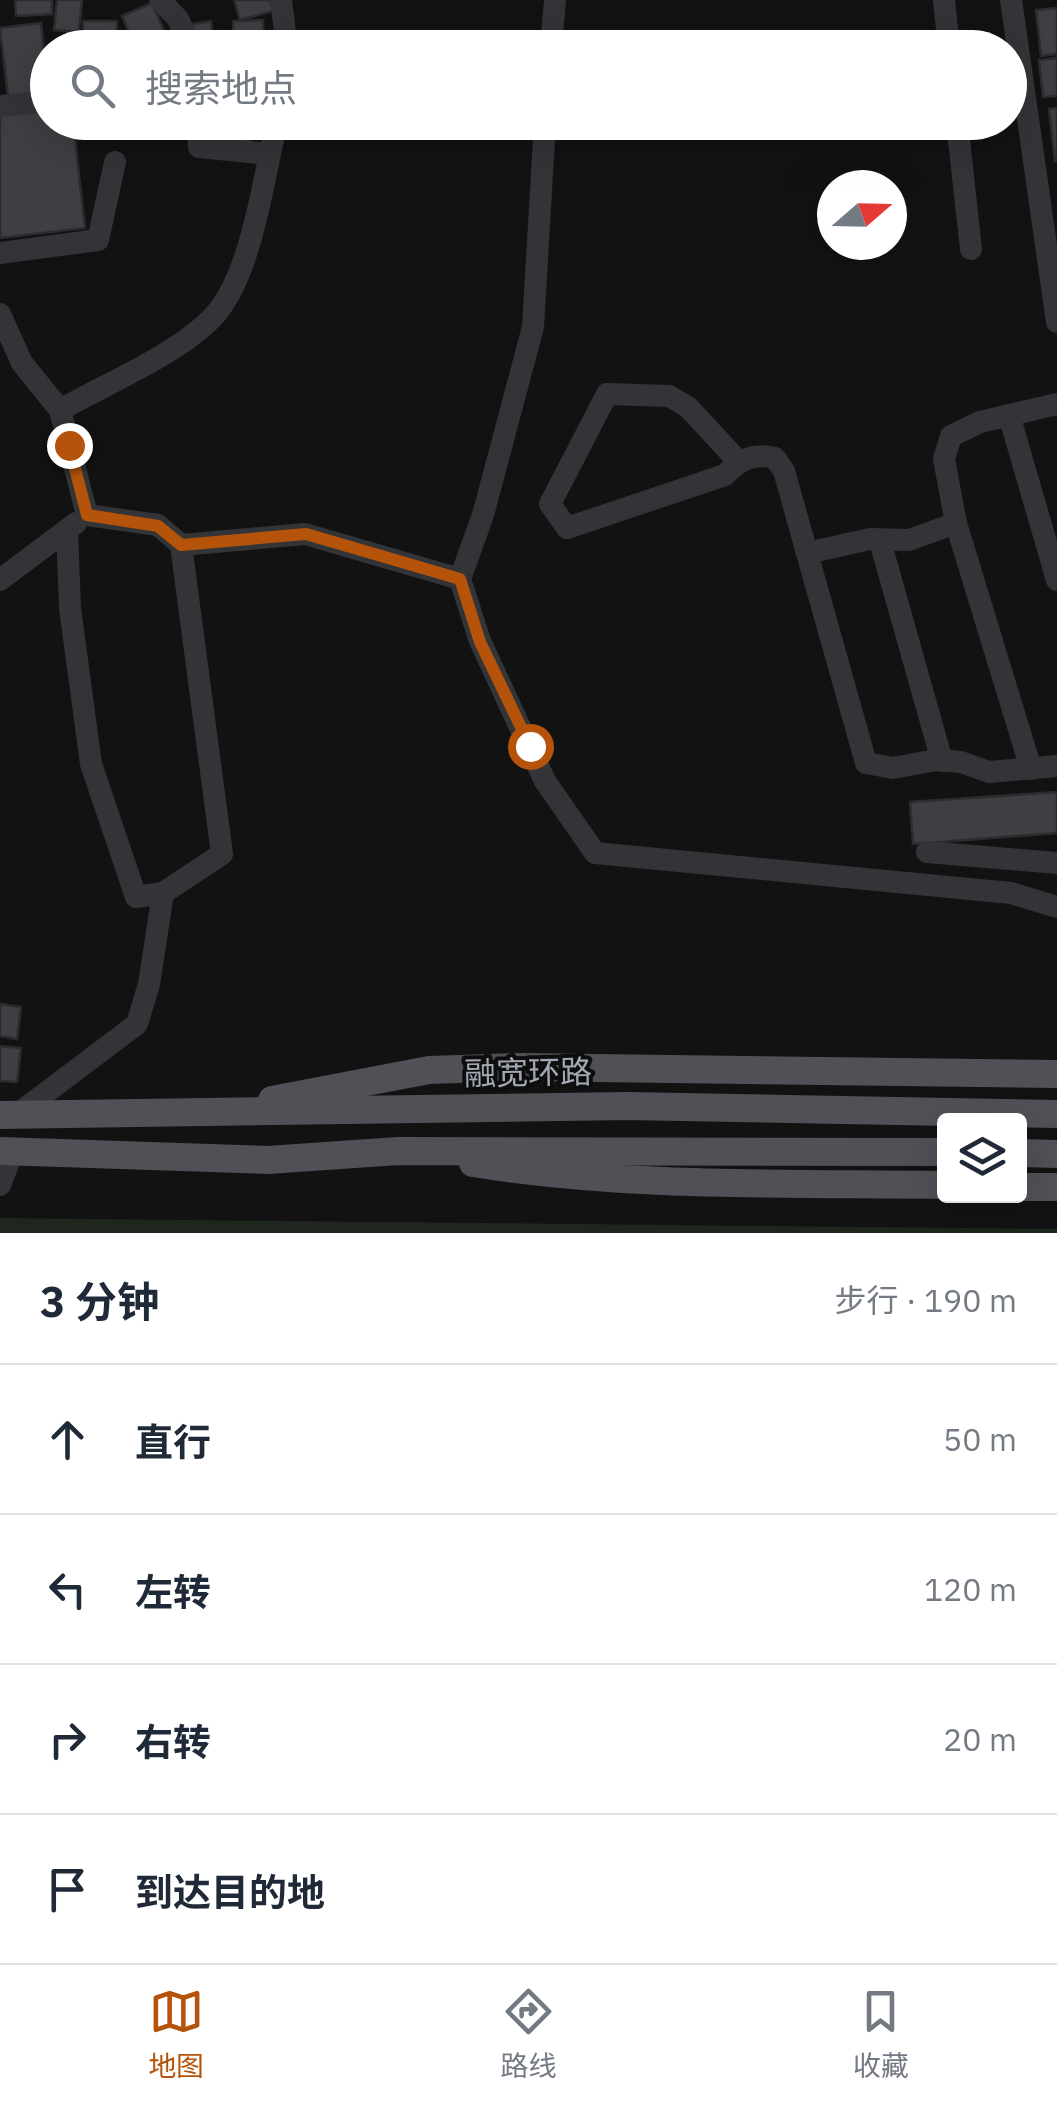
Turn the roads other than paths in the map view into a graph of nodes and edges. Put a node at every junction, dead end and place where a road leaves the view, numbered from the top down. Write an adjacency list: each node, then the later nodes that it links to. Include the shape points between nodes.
1 (160, 0): 6 (street)
2 (280, 0): 7 (street)
3 (555, 0): 8 (street)
4 (944, 0): 9 (street)
5 (1011, 0): 10 (street)
6 (183, 30)
7 (284, 30)
8 (553, 30)
9 (947, 30)
10 (1016, 30)
11 (1027, 92): 20 (street)
12 (30, 102): 13 (street)
13 (0, 106)
14 (198, 140): 18 (street, via 199,146)
15 (272, 140): 18 (street)
16 (545, 140): 35 (street, via 533,327)
17 (959, 140): 21 (street)
18 (269, 154): 26 (street, via 240,271 212,318)
19 (115, 162): 22 (street, via 98,240)
20 (1050, 224): 24 (street)
21 (970, 250)
22 (0, 252)
23 (0, 314): 26 (street, via 22,363)
24 (1057, 322)
25 (1057, 404): 27 (street)
26 (60, 410): 29 (street)
27 (1008, 415): 30 (street, via 951,436 944,459); 37 (street)
28 (738, 461): 28 (street, via 688,407 669,396 607,394 550,504 568,528 725,475); 34 (street, via 776,458)
29 (87, 515): 31 (street); 33 (street, via 158,526)
30 (956, 523): 32 (street, via 909,540); 40 (street)
31 (67, 530): 36 (street); 43 (street, via 91,764 136,897)
32 (880, 540): 34 (street); 38 (street)
33 (181, 545): 35 (street, via 306,534); 43 (street, via 222,854)
34 (807, 553): 38 (street, via 866,763 893,768)
35 (460, 579): 44 (street, via 480,642 544,782 595,854 1010,893)
36 (0, 580)
37 (1057, 580)
38 (942, 760): 40 (street, via 989,772)
39 (1057, 766): 40 (street)
40 (1031, 769)
41 (927, 852): 42 (street)
42 (1057, 863)
43 (163, 893): 48 (street, via 138,1024)
44 (1057, 907)
45 (1057, 1074): 46 (main road, via 428,1070)
46 (217, 1112): 47 (main road, 融宽环路, via 628,1106); 48 (main road, 融宽环路)
47 (1057, 1114)
48 (7, 1115)
49 (6, 1151): 50 (main road, via 268,1160); 54 (street)
50 (398, 1151): 51 (main road); 55 (main road, via 552,1176)
51 (937, 1152)
52 (1027, 1153): 53 (main road)
53 (1057, 1154)
54 (0, 1185)
55 (937, 1185)
56 (1027, 1187): 57 (main road)
57 (1057, 1187)

